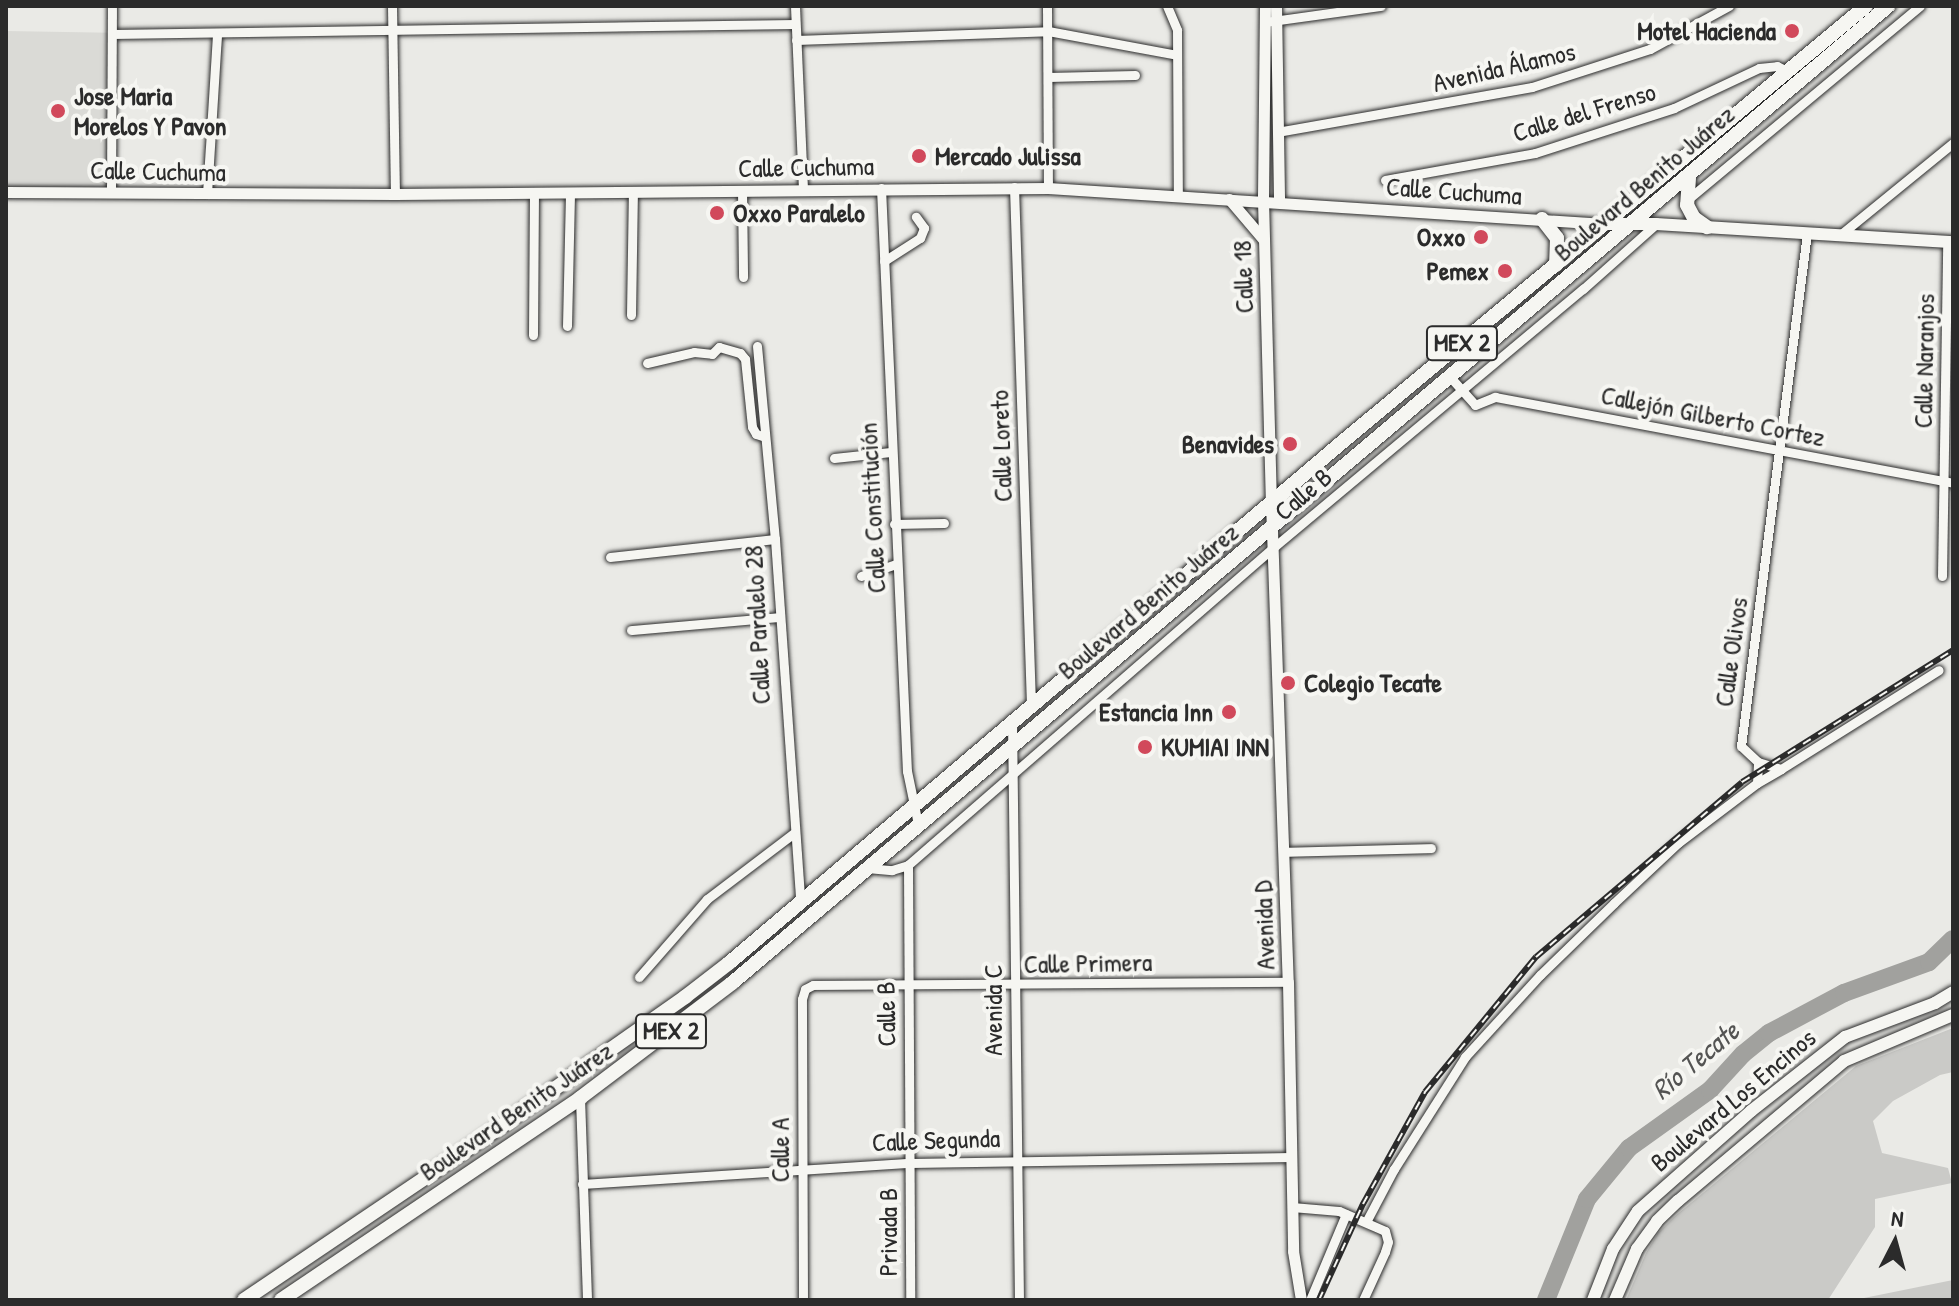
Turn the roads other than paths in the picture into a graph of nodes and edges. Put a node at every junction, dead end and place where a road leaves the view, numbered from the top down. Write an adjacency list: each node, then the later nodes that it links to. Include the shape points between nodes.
1 (112, 6): 19 (street)
2 (392, 6): 16 (street)
3 (795, 6): 15 (street)
4 (1047, 6): 17 (street)
5 (1167, 6): 21 (street, via 1177,30)
6 (1265, 6): 14 (street, Calle 18)
7 (1276, 6): 14 (street, Calle 18)
8 (1381, 6): 14 (street)
9 (1729, 6): 25 (street, Avenida Álamos, via 1650,49 1532,87)
10 (1866, 6): 22 (main road, Boulevard Benito Juárez / MEX 2)
11 (1891, 6): 13 (street); 28 (main road, Boulevard Benito Juárez / MEX 2)
12 (1920, 6): 13 (street)
13 (1905, 19): 45 (street)
14 (1271, 22): 25 (street, Calle 18); 44 (street, Calle 18)
15 (795, 24): 16 (street); 20 (street)
16 (393, 29): 18 (street); 41 (street)
17 (1048, 31): 20 (street); 21 (street); 24 (street)
18 (217, 33): 19 (street); 40 (street)
19 (112, 34): 36 (street)
20 (796, 40): 33 (street)
21 (1177, 55): 42 (street)
22 (1787, 71): 27 (main road, Boulevard Benito Juárez / MEX 2); 29 (street, Calle del Frenso, via 1759,68 1674,108 1535,153)
23 (1135, 75): 24 (street)
24 (1048, 77): 32 (street)
25 (1277, 132): 46 (street, Calle 18)
26 (1953, 143): 54 (street)
27 (1676, 164): 49 (main road, via 1668,183 1637,209); 50 (main road, Boulevard Benito Juárez / MEX 2)
28 (1689, 178): 45 (main road); 49 (main road, Boulevard Benito Juárez / MEX 2)
29 (1385, 180)
30 (1014, 187): 31 (street, Calle Cuchuma); 32 (street, Calle Cuchuma); 85 (street, Calle Loreto)
31 (881, 188): 33 (street, Calle Cuchuma); 57 (street, Calle Constitución)
32 (1048, 188): 42 (street, Calle Cuchuma)
33 (803, 189): 34 (street, Calle Cuchuma)
34 (742, 190): 38 (street, Calle Cuchuma); 59 (street)
35 (6, 192): 36 (street, Calle Cuchuma)
36 (111, 192): 40 (street, Calle Cuchuma)
37 (570, 192): 38 (street, Calle Cuchuma); 39 (street, Calle Cuchuma); 61 (street)
38 (633, 192): 60 (street)
39 (534, 193): 41 (street, Calle Cuchuma); 62 (street)
40 (207, 194): 41 (street, Calle Cuchuma)
41 (395, 194)
42 (1178, 195): 43 (street, Calle Cuchuma)
43 (1229, 199): 44 (street, Calle Cuchuma); 55 (street)
44 (1263, 200): 46 (street, Calle Cuchuma); 55 (street, Calle 18)
45 (1687, 200): 52 (main road, via 1694,218)
46 (1279, 201): 48 (street, Calle Cuchuma)
47 (916, 217): 57 (street, via 924,228 920,238)
48 (1542, 219): 50 (street, Calle Cuchuma); 58 (main road, via 1557,238)
49 (1636, 222): 50 (main road); 51 (main road); 65 (main road, Boulevard Benito Juárez / MEX 2)
50 (1605, 224): 58 (main road, Boulevard Benito Juárez / MEX 2)
51 (1656, 224): 52 (main road); 66 (street, Calle B)
52 (1707, 227): 53 (main road)
53 (1807, 233): 54 (main road); 69 (street, Calle Olivos)
54 (1840, 235): 56 (main road)
55 (1264, 240): 72 (street, Calle 18)
56 (1950, 242): 71 (street, Calle Naranjos)
57 (884, 261): 68 (street, Calle Constitución)
58 (1556, 265): 72 (main road, Boulevard Benito Juárez / MEX 2)
59 (743, 277)
60 (631, 315)
61 (567, 326)
62 (533, 335)
63 (757, 346): 67 (street, Calle Paralelo 28)
64 (647, 363): 67 (street, via 694,352 712,354 719,347 740,353 752,427)
65 (1451, 378): 66 (street); 75 (main road, Boulevard Benito Juárez / MEX 2)
66 (1462, 391): 69 (street, Callejón Gilberto Cortez, via 1475,405 1495,397); 77 (street, Calle B)
67 (765, 437): 76 (street, Calle Paralelo 28)
68 (891, 452): 70 (street); 74 (street, Calle Constitución)
69 (1781, 452): 71 (street, Callejón Gilberto Cortez); 88 (street, Calle Olivos, via 1741,746)
70 (834, 458)
71 (1949, 482): 81 (street, Calle Naranjos)
72 (1271, 502): 75 (street, Calle 18); 85 (main road, Boulevard Benito Juárez / MEX 2)
73 (944, 523): 74 (street)
74 (894, 524): 79 (street, Calle Constitución)
75 (1272, 528): 77 (street, Calle 18); 87 (main road, Boulevard Benito Juárez / MEX 2)
76 (775, 539): 78 (street); 82 (street, Calle Paralelo 28)
77 (1274, 547): 90 (street, Calle B); 96 (street, Avenida D)
78 (610, 557)
79 (896, 564): 80 (street); 92 (street, Calle Constitución)
80 (861, 576)
81 (1942, 576)
82 (779, 617): 83 (street); 94 (street, Calle Paralelo 28)
83 (631, 630)
84 (1939, 670): 89 (street)
85 (1031, 704): 86 (main road, Boulevard Benito Juárez / MEX 2)
86 (1012, 720): 87 (street, Avenida C); 92 (main road, Boulevard Benito Juárez / MEX 2)
87 (1013, 746): 90 (street, Avenida C); 93 (main road, Boulevard Benito Juárez / MEX 2)
88 (1758, 762): 89 (street); 91 (street, Calle Olivos)
89 (1781, 769): 91 (street)
90 (1014, 772): 97 (street, Calle B); 104 (street, Avenida C)
91 (1757, 783): 117 (street, via 1678,843 1540,975 1454,1071)
92 (912, 805): 93 (street, Calle Constitución); 99 (main road, Boulevard Benito Juárez / MEX 2)
93 (918, 824): 98 (main road, Boulevard Benito Juárez / MEX 2)
94 (794, 833): 99 (street, Calle Paralelo 28); 101 (street, via 707,899)
95 (1431, 848): 96 (street)
96 (1283, 852): 102 (street, Avenida D)
97 (908, 865): 98 (street); 103 (street, Calle B)
98 (867, 868): 107 (main road, Boulevard Benito Juárez / MEX 2)
99 (800, 901): 100 (main road, Boulevard Benito Juárez / MEX 2)
100 (755, 939): 107 (main road, via 742,963 701,999); 118 (main road, Boulevard Benito Juárez / MEX 2, via 685,997)
101 (639, 977)
102 (1288, 982): 104 (street, Calle Primera); 110 (street, Avenida D)
103 (907, 986): 104 (street, Calle Primera); 106 (street, Calle Primera, via 813,985); 112 (street, Calle B)
104 (1015, 986): 111 (street, Avenida C)
105 (1953, 992): 127 (main road, Boulevard Los Encinos, via 1845,1037 1739,1121 1638,1211 1613,1249)
106 (802, 999): 113 (street, Calle A)
107 (702, 1007): 109 (main road, Boulevard Benito Juárez / MEX 2)
108 (1953, 1015): 128 (main road, Boulevard Los Encinos, via 1844,1061 1647,1233)
109 (580, 1098): 114 (street); 119 (main road, Boulevard Benito Juárez / MEX 2)
110 (1292, 1157): 111 (street, Calle Segunda); 115 (street, Avenida D)
111 (1017, 1159): 112 (street, Calle Segunda); 123 (street, Avenida C)
112 (910, 1163): 113 (street, Calle Segunda); 122 (street, Privada B)
113 (802, 1167): 114 (street, Calle Segunda); 121 (street, Calle A)
114 (582, 1184): 120 (street)
115 (1292, 1207): 116 (street, via 1316,1206); 124 (street, Avenida D, via 1293,1260)
116 (1346, 1214): 117 (street); 125 (street)
117 (1366, 1222): 126 (street, via 1388,1237)
118 (244, 1300)
119 (281, 1300)
120 (587, 1300)
121 (803, 1300)
122 (910, 1300)
123 (1019, 1300)
124 (1301, 1300)
125 (1310, 1300)
126 (1363, 1300)
127 (1593, 1300)
128 (1615, 1300)

